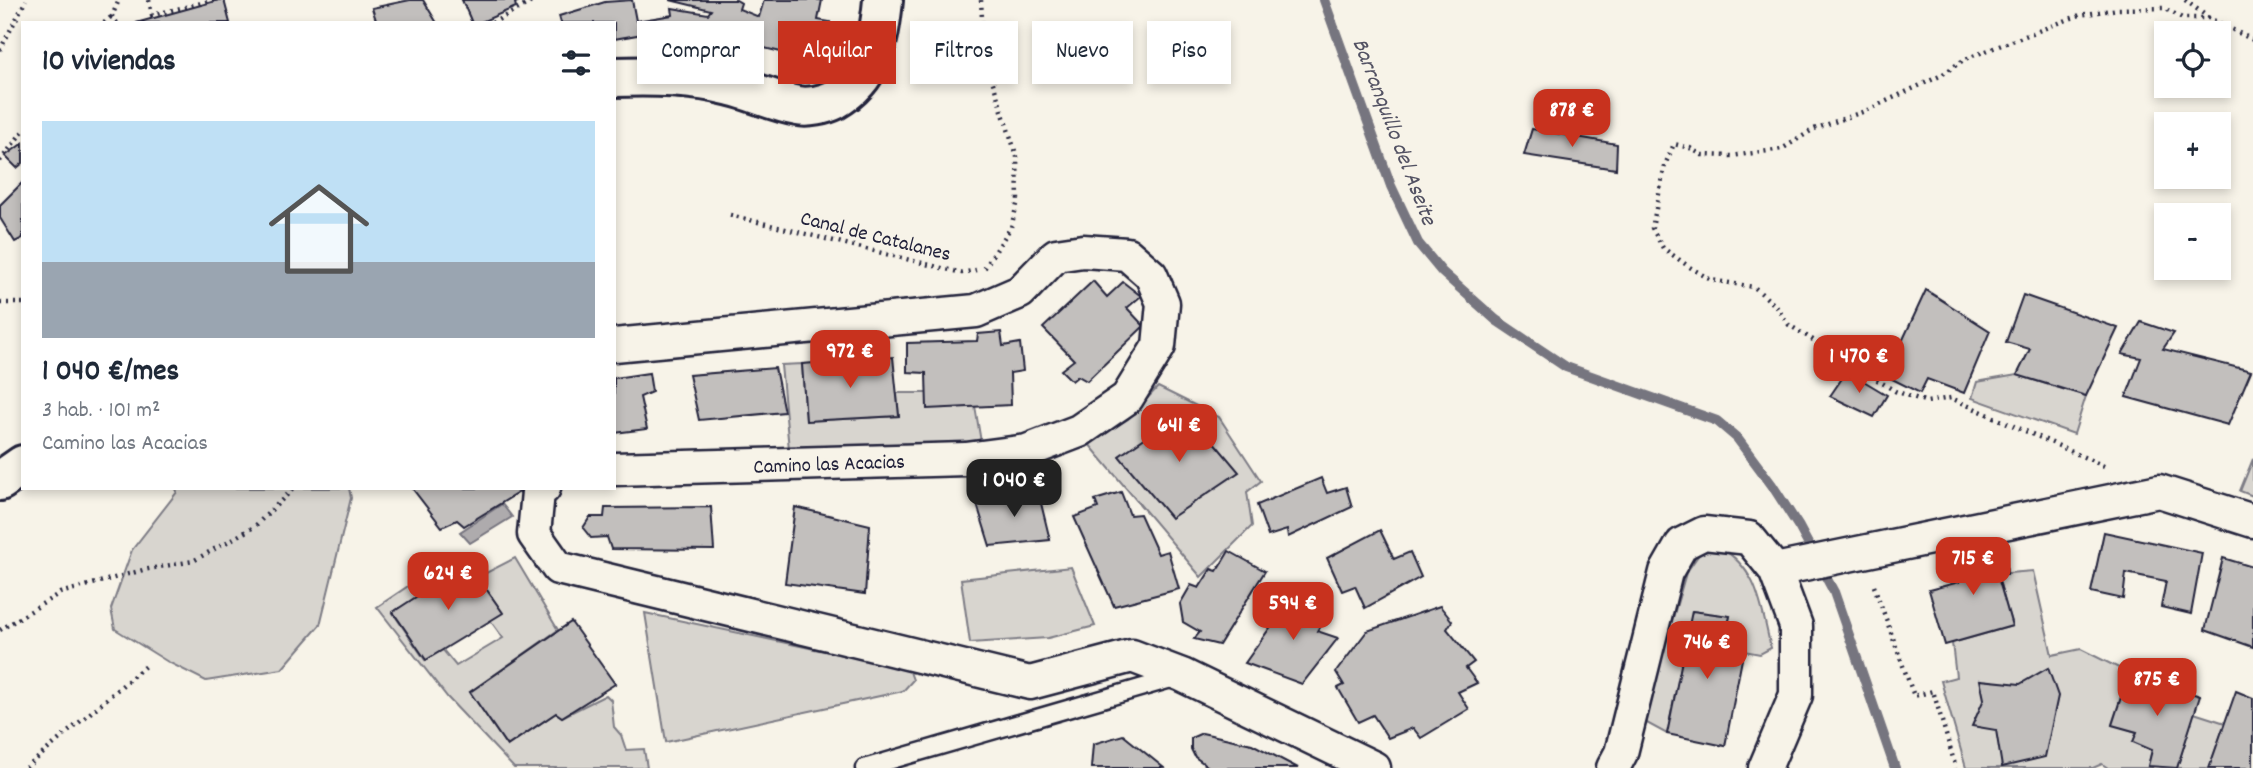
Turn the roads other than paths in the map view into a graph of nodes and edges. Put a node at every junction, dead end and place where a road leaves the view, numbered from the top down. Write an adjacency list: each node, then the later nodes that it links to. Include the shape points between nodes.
1 (883, 0): 2 (main road, via 869,65 851,90 827,104 800,107 729,85 666,76)
2 (616, 77)
3 (616, 345): 4 (street, Camino las Acacias, via 976,311 1020,292 1056,255 1083,251 1127,254 1151,275 1163,303 1158,346 1127,398 1079,431 1027,452)
4 (616, 469)
5 (541, 490): 8 (street, via 534,534 558,568 1030,683 1132,656)
6 (2253, 521): 7 (street, via 2159,491)
7 (1775, 570): 11 (street, via 1749,538 1704,533 1682,544 1666,572 1621,753); 12 (street, via 1796,626 1796,695)
8 (1182, 675): 9 (lane); 10 (street)
9 (864, 768)
10 (1374, 768)
11 (1613, 768)
12 (1765, 768)

